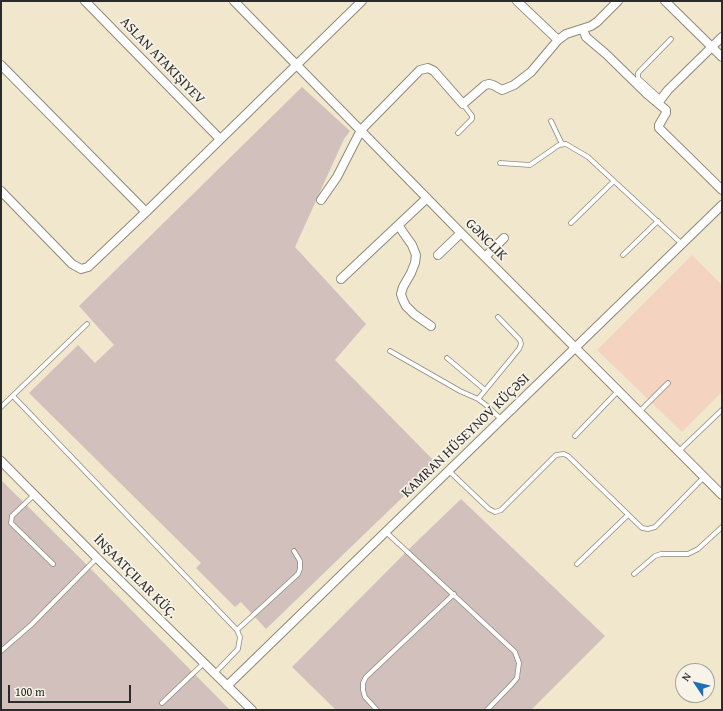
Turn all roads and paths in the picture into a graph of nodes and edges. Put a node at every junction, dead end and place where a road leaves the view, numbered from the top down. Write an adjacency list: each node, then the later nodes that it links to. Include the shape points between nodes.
1 (85, 1): 20 (street, ASLAN ATAKIŞIYEV)
2 (234, 1): 14 (street, GƏNCLIK)
3 (362, 1): 14 (street)
4 (517, 1): 10 (street)
5 (618, 1): 7 (street, via 598,22)
6 (665, 1): 11 (street)
7 (583, 29): 10 (street, via 566,34); 15 (street, via 586,37 647,94)
8 (722, 37): 11 (street)
9 (671, 39): 15 (lane, via 638,73 638,78)
10 (558, 40): 16 (street, via 531,72 514,85 502,90 493,85 485,85)
11 (712, 47): 12 (street); 15 (street)
12 (722, 57)
13 (1, 65): 29 (street)
14 (297, 65): 18 (street, GƏNCLIK); 20 (street)
15 (660, 101): 24 (street, via 666,113 659,128)
16 (463, 104): 18 (street, via 434,71 424,68); 19 (lane, via 472,119)
17 (551, 121): 21 (lane)
18 (362, 130): 26 (street, GƏNCLIK); 27 (street, via 337,177)
19 (458, 133)
20 (220, 140): 29 (street)
21 (562, 144): 22 (lane, via 530,165); 23 (lane, via 584,153)
22 (500, 163)
23 (614, 181): 30 (lane); 31 (lane)
24 (722, 190)
25 (1, 191): 29 (street, via 72,264 81,269 88,267)
26 (428, 198): 32 (street); 33 (street, GƏNCLIK)
27 (321, 200)
28 (722, 205): 35 (street, KAMRAN HÜSEYNOV KÜÇƏSI)
29 (146, 212)
30 (658, 221): 35 (lane); 37 (lane)
31 (571, 223)
32 (398, 225): 39 (street); 42 (street, via 416,255 411,273 403,287 402,300)
33 (461, 233): 36 (street); 38 (street, GƏNCLIK)
34 (504, 238): 38 (street)
35 (682, 244): 43 (street, KAMRAN HÜSEYNOV KÜÇƏSI)
36 (438, 255)
37 (623, 255)
38 (485, 257): 43 (street, GƏNCLIK)
39 (341, 278)
40 (498, 317): 47 (lane, via 521,344)
41 (87, 324): 49 (lane)
42 (431, 326)
43 (576, 347): 48 (street, GƏNCLIK); 54 (street, KAMRAN HÜSEYNOV KÜÇƏSI)
44 (390, 351): 50 (lane)
45 (447, 358): 47 (lane)
46 (668, 383): 53 (lane)
47 (485, 390): 50 (lane)
48 (618, 390): 53 (street, GƏNCLIK); 55 (lane)
49 (13, 396): 51 (lane); 71 (lane)
50 (478, 399): 54 (lane)
51 (1, 407)
52 (722, 410): 56 (lane)
53 (639, 412): 56 (street, GƏNCLIK)
54 (502, 420): 58 (street, KAMRAN HÜSEYNOV KÜÇƏSI)
55 (576, 436)
56 (679, 451): 59 (street, GƏNCLIK)
57 (1, 461): 60 (street)
58 (449, 471): 62 (lane, via 495,512 501,510 556,455 564,454); 64 (street, KAMRAN HÜSEYNOV KÜÇƏSI)
59 (704, 477): 61 (street, GƏNCLIK); 62 (lane, via 655,527 642,528)
60 (34, 495): 66 (street); 67 (lane, via 12,516 11,523)
61 (722, 495)
62 (628, 515): 68 (lane)
63 (722, 527): 69 (lane, via 698,549 688,554 655,556)
64 (386, 532): 70 (lane); 75 (street, KAMRAN HÜSEYNOV KÜÇƏSI)
65 (294, 551): 71 (lane, via 300,562 298,574)
66 (97, 558): 72 (lane); 73 (street)
67 (53, 564)
68 (577, 564)
69 (634, 574)
70 (454, 594): 78 (lane, via 366,677 363,690); 79 (lane, via 515,652 519,663 517,678)
71 (237, 630): 74 (lane, via 240,637 238,649)
72 (1, 651)
73 (204, 663): 74 (street); 76 (lane)
74 (215, 673): 75 (street)
75 (227, 686): 77 (street)
76 (162, 703)
77 (252, 710)
78 (377, 710)
79 (487, 710)

